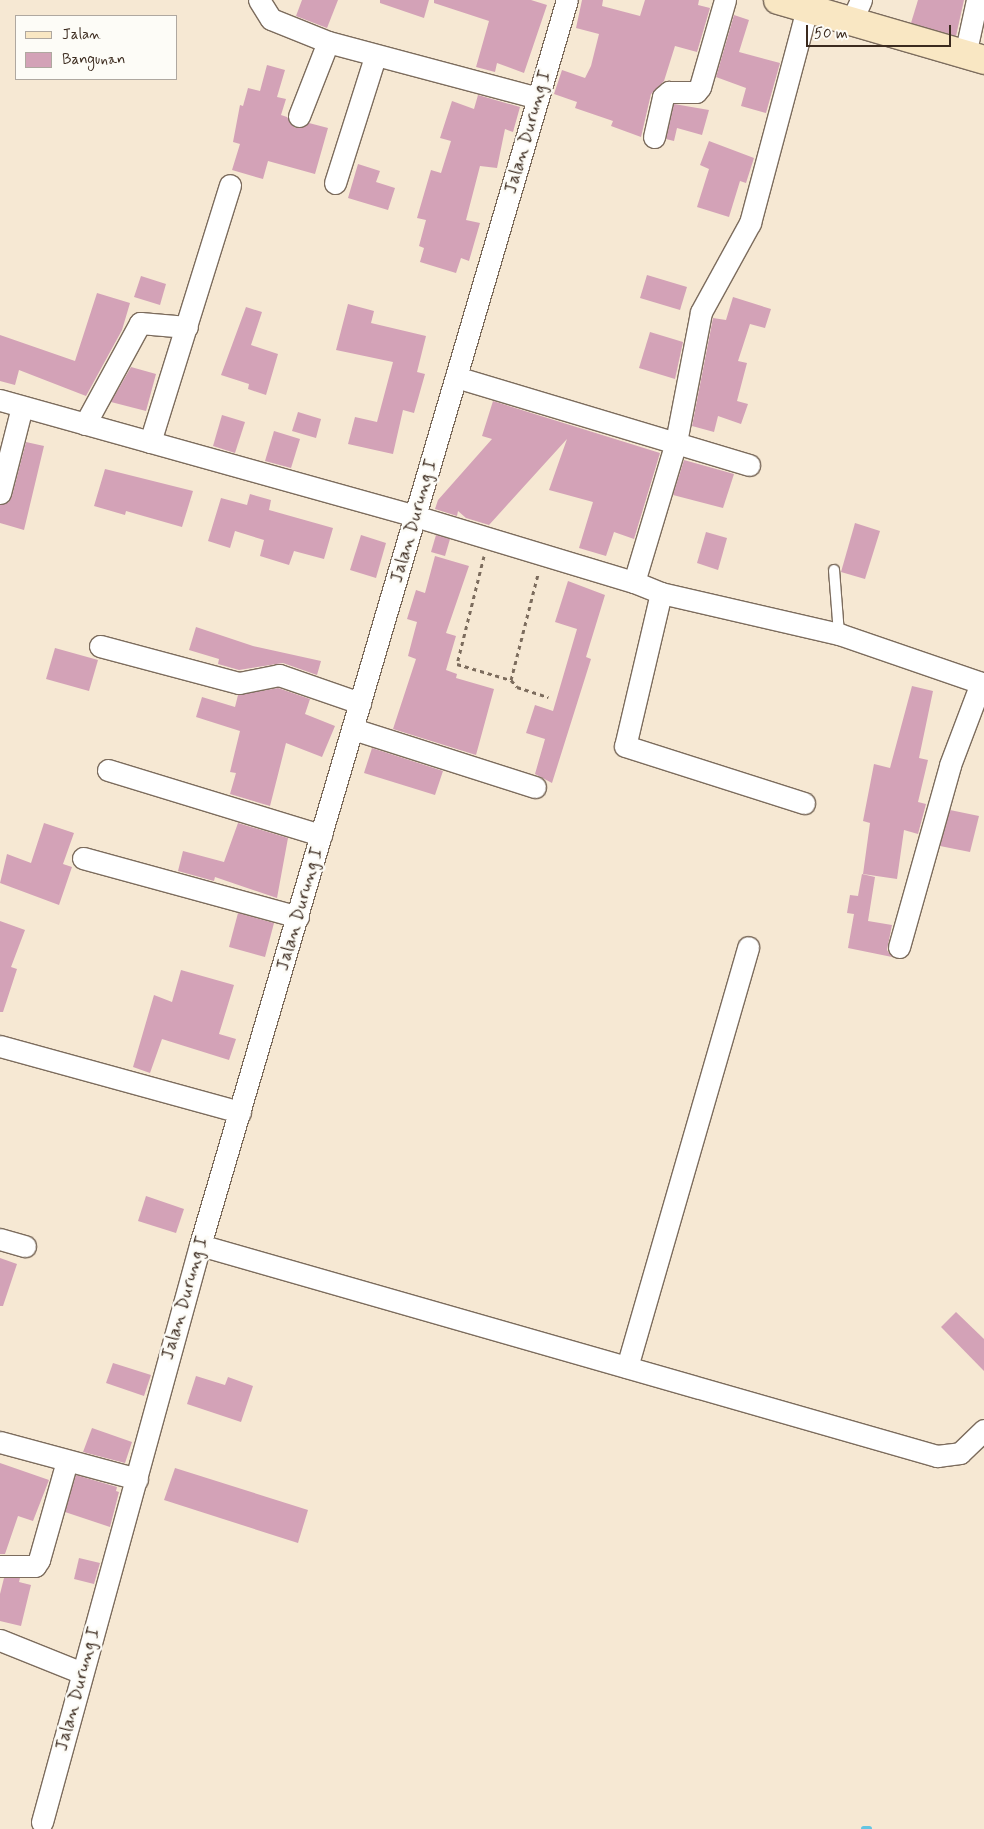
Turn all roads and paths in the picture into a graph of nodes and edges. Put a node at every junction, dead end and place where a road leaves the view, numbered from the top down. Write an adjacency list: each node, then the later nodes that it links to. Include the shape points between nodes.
1 (259, 0): 7 (street, via 271,19)
2 (567, 0): 10 (street, Jalan Durung I)
3 (725, 0): 12 (street, via 700,87 696,92 669,92 663,97)
4 (977, 0): 9 (street)
5 (790, 3): 6 (street); 21 (street, via 750,223 701,312)
6 (856, 10): 9 (street)
7 (328, 42): 8 (street); 11 (street)
8 (375, 57): 10 (street); 13 (street)
9 (974, 57)
10 (538, 98): 16 (street, Jalan Durung I)
11 (299, 116)
12 (654, 137)
13 (335, 183)
14 (230, 185): 15 (street)
15 (187, 328): 19 (street, via 140,324); 20 (street)
16 (456, 378): 21 (street); 24 (street, Jalan Durung I)
17 (0, 400): 18 (street)
18 (22, 407): 19 (street); 23 (street)
19 (85, 424): 20 (street)
20 (150, 442): 24 (street)
21 (676, 442): 22 (street); 28 (street)
22 (749, 465)
23 (0, 494)
24 (415, 516): 25 (street); 35 (street, Jalan Durung I)
25 (489, 539): 26 (street); 32 (path, via 456,661 459,666)
26 (543, 554): 28 (street); 32 (path)
27 (834, 570): 30 (lane)
28 (634, 582): 29 (street)
29 (661, 593): 30 (street); 39 (street, via 625,746)
30 (839, 634): 33 (street)
31 (100, 646): 35 (street, via 239,684 279,675)
32 (511, 680): 34 (path, via 518,687)
33 (982, 683): 44 (street, via 950,765)
34 (548, 697)
35 (360, 703): 36 (street, Jalan Durung I)
36 (352, 730): 38 (street); 40 (street, Jalan Durung I)
37 (108, 770): 40 (street)
38 (535, 787)
39 (804, 803)
40 (322, 835): 42 (street, Jalan Durung I)
41 (83, 858): 42 (street)
42 (298, 917): 46 (street, Jalan Durung I)
43 (748, 947): 50 (street)
44 (898, 947)
45 (0, 1046): 46 (street)
46 (240, 1112): 48 (street, Jalan Durung I)
47 (0, 1239): 49 (street)
48 (200, 1245): 50 (street); 54 (street, Jalan Durung I)
49 (26, 1246)
50 (627, 1367): 51 (street, via 936,1456 960,1452)
51 (984, 1430)
52 (0, 1442): 53 (street)
53 (67, 1461): 54 (street); 55 (street, via 39,1560 35,1566)
54 (137, 1479): 57 (street, Jalan Durung I)
55 (0, 1566)
56 (0, 1640): 57 (street)
57 (82, 1674): 58 (street, Jalan Durung I)
58 (42, 1822)

